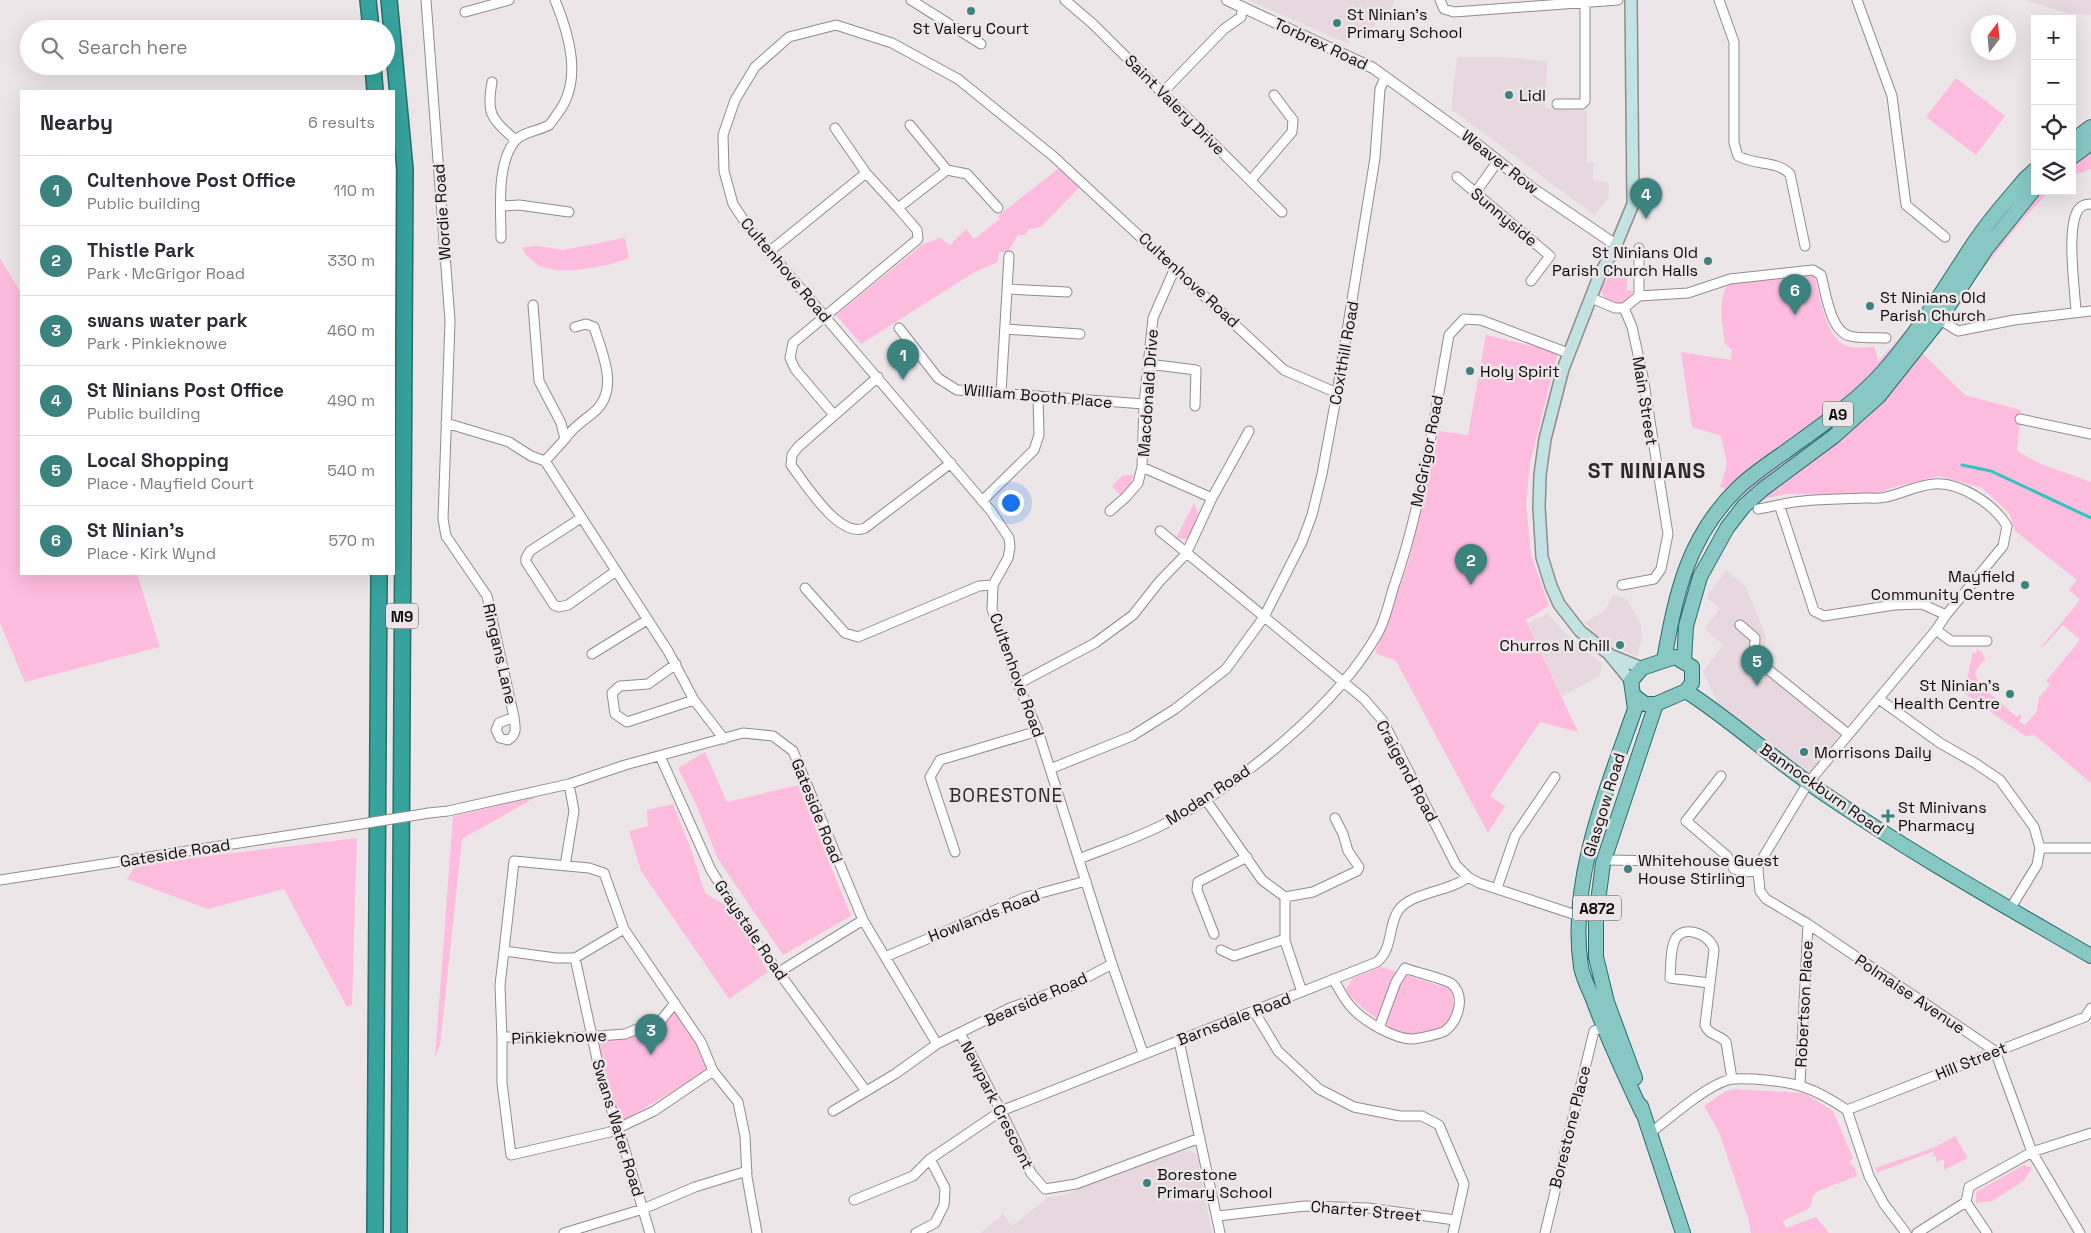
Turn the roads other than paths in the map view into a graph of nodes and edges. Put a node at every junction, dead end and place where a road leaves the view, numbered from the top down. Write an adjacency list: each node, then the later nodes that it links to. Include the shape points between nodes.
1 (368, 0): 17 (highway)
2 (389, 0): 18 (highway, M9)
3 (426, 0): 83 (street, Wordie Road, via 450,322)
4 (509, 0): 16 (street)
5 (555, 0): 32 (street, via 572,55 570,88 564,105 550,124)
6 (911, 0): 19 (street)
7 (1065, 0): 25 (street, Saint Valery Drive)
8 (1227, 0): 15 (street, Torbrex Road)
9 (1618, 0): 13 (street)
10 (1631, 0): 51 (main road, via 1633,204)
11 (1719, 0): 52 (street, via 1734,42 1734,143 1738,156 1748,162 1783,168 1790,174)
12 (1857, 0): 49 (street, via 1892,96 1906,205)
13 (1585, 2): 14 (street, via 1454,12); 27 (street, via 1585,101 1582,104)
14 (1442, 4)
15 (1243, 7): 22 (street, Torbrex Road, via 1373,68); 25 (street, via 1241,17 1224,29)
16 (465, 12)
17 (369, 20)
18 (391, 20)
19 (981, 44)
20 (395, 63): 201 (highway, M9, via 405,169)
21 (374, 75): 24 (highway)
22 (1385, 78): 35 (street, Weaver Row); 77 (street, Coxithill Road, via 1380,89 1375,158)
23 (492, 82): 32 (street, via 489,99 493,118)
24 (375, 90)
25 (1163, 92): 40 (street, Saint Valery Drive)
26 (1274, 95): 40 (street, via 1293,120 1292,132)
27 (1557, 104)
28 (910, 125): 36 (street)
29 (2091, 127): 31 (main road)
30 (835, 128): 37 (street)
31 (2076, 138)
32 (515, 140): 44 (street, via 503,163)
33 (2091, 143): 34 (main road)
34 (2076, 154)
35 (1498, 161): 41 (street); 51 (street, Weaver Row)
36 (947, 170): 45 (street); 46 (street, via 967,174)
37 (866, 173): 45 (street); 54 (street)
38 (2031, 174): 66 (main road, A9, via 1975,241)
39 (1457, 177): 41 (street, Sunnyside)
40 (1251, 180): 48 (street, Saint Valery Drive)
41 (1475, 192): 57 (street, Sunnyside, via 1550,256)
42 (2031, 193): 66 (main road, A9)
43 (2091, 204): 65 (street, via 2084,204 2078,210 2072,228)
44 (502, 206): 47 (street, via 519,205); 50 (street)
45 (898, 208): 67 (street, via 917,230 918,239)
46 (998, 208)
47 (569, 212)
48 (1282, 212)
49 (1945, 237)
50 (501, 238)
51 (1616, 245): 61 (main road)
52 (1805, 246)
53 (1639, 248): 60 (street)
54 (770, 251): 56 (street, Cultenhove Road, via 733,204 724,171 723,135 735,100 755,67 790,37 836,25 892,43 958,79 1053,156); 67 (street, Cultenhove Road)
55 (1009, 256): 58 (street)
56 (1175, 268): 74 (street, Macdonald Drive, via 1153,318); 77 (street, Cultenhove Road, via 1284,370)
57 (1531, 281)
58 (1007, 289): 59 (street); 70 (street)
59 (1067, 292)
60 (1639, 296): 63 (street); 72 (street, via 1688,293 1730,279 1813,270 1821,275 1838,329 1850,336)
61 (1591, 298): 63 (street, via 1615,308); 73 (main road)
62 (533, 305): 86 (street, via 539,381 562,423)
63 (1624, 308): 101 (street, Main Street, via 1632,327 1643,377 1668,534 1661,569 1654,579)
64 (2091, 311): 65 (street)
65 (2076, 312): 66 (street, via 1958,331)
66 (1934, 316): 111 (main road, A9, via 1868,388 1839,414 1737,488 1711,519 1685,568); 113 (main road, A9, via 1879,396 1833,437 1763,489 1744,506 1728,528 1700,577 1686,626)
67 (825, 317): 75 (street, Cultenhove Road); 81 (street, via 793,343 790,358 795,369)
68 (575, 327): 86 (street, via 586,324 594,327 606,364 609,386 603,403)
69 (899, 328): 76 (street, William Booth Place, via 938,378 957,390)
70 (1005, 329): 71 (street); 76 (street)
71 (1080, 334)
72 (1886, 338)
73 (1568, 352): 110 (main road, via 1545,439 1540,475 1542,557 1559,604 1580,631); 116 (street, McGrigor Road, via 1480,320 1464,319 1449,335 1426,468 1401,566 1379,632)
74 (1148, 364): 79 (street, Macdonald Drive); 80 (street, via 1196,370)
75 (878, 377): 81 (street); 88 (street, Cultenhove Road)
76 (1001, 393): 78 (street, William Booth Place)
77 (1338, 393): 104 (street, Coxithill Road, via 1312,515)
78 (1038, 396): 79 (street, William Booth Place); 91 (street, via 1039,435 1034,450)
79 (1144, 404): 89 (street, Macdonald Drive)
80 (1195, 406)
81 (834, 415): 88 (street, via 798,447 792,455 791,465 819,502 848,529 859,531 865,528)
82 (2020, 419): 85 (street)
83 (446, 423): 87 (street, via 509,442 531,456); 123 (street, Ringans Lane, via 443,519 446,536 487,596)
84 (1249, 430): 90 (street)
85 (2091, 434)
86 (565, 439): 87 (street)
87 (545, 460): 95 (street)
88 (951, 463): 91 (street, Cultenhove Road)
89 (1142, 467): 90 (street); 94 (street, Macdonald Drive, via 1138,483)
90 (1212, 498): 97 (street)
91 (982, 501): 100 (street, Cultenhove Road, via 1009,538 1008,558)
92 (1780, 507): 93 (street); 103 (street, via 1814,610 1824,616 1922,604); 103 (street, via 1785,503 1803,501 1886,498 1934,484 1957,487 1980,500 2001,515 2007,526 2005,540)
93 (1758, 509)
94 (1110, 511)
95 (581, 518): 98 (street); 98 (street, via 530,550 526,558 554,605 568,605)
96 (1160, 531): 97 (street, Craigend Road)
97 (1186, 554): 104 (street, Craigend Road); 115 (street, via 1133,615 1095,643)
98 (616, 571): 105 (street)
99 (379, 575): 200 (highway, M9)
100 (993, 585): 102 (street, via 979,586 858,637 845,633); 115 (street, Cultenhove Road, via 992,609)
101 (1622, 585)
102 (805, 588)
103 (1946, 615): 107 (street)
104 (1264, 617): 116 (street, Craigend Road); 128 (street, Coxithill Road, via 1226,669 1175,709 1132,736)
105 (647, 620): 109 (street); 112 (street)
106 (1740, 625): 125 (street, via 1755,638 1754,658)
107 (1936, 630): 108 (street, via 1951,641); 119 (street)
108 (1987, 641)
109 (592, 654)
110 (1609, 654): 114 (main road); 117 (main road)
111 (1664, 660): 113 (main road, via 1675,657); 114 (main road)
112 (676, 664): 120 (street); 120 (street, via 648,684 620,686 612,693 615,714 627,722)
113 (1688, 664): 118 (main road, A9, via 1692,683); 122 (main road, Bannockburn Road / A9)
114 (1642, 668): 117 (main road)
115 (1018, 684): 124 (street, Cultenhove Road)
116 (1344, 684): 133 (street, Modan Road, via 1236,780); 144 (street, Craigend Road, via 1382,721 1456,865)
117 (1632, 688): 121 (main road, via 1645,704); 150 (main road, Glasgow Road / A872, via 1635,710 1596,824)
118 (1686, 690): 121 (main road); 122 (main road, Bannockburn Road / A9)
119 (1879, 699): 125 (street); 135 (street, via 1940,743 2000,780 2034,827)
120 (694, 700): 126 (street)
121 (1656, 704): 140 (main road, Glasgow Road / A872)
122 (1711, 707): 131 (main road, Bannockburn Road / A9)
123 (514, 717)
124 (1038, 731): 128 (street, Cultenhove Road); 137 (street, via 940,760 930,777)
125 (1848, 734): 131 (street)
126 (724, 738): 127 (street, Gateside Road); 152 (street, Gateside Road, via 744,733 773,736 792,751)
127 (660, 756): 132 (street, Gateside Road); 163 (street, Graystale Road, via 711,870)
128 (1050, 769): 139 (street, Cultenhove Road)
129 (1721, 776): 143 (street, via 1686,821 1727,856 1734,869)
130 (1555, 777): 147 (street, via 1515,836)
131 (1808, 783): 143 (street, via 1759,864); 149 (main road, Bannockburn Road / A9, via 1908,850)
132 (569, 784): 142 (street, via 574,811); 145 (street, Gateside Road, bridge, via 448,812)
133 (1206, 800): 138 (street); 139 (street, Modan Road, via 1168,822)
134 (1335, 818): 148 (street, via 1348,851 1359,867 1358,871 1313,892)
135 (2040, 848): 136 (street); 149 (street, via 2037,865)
136 (2091, 848)
137 (955, 852)
138 (1247, 857): 148 (street, via 1262,880); 155 (street, via 1198,882 1197,890)
139 (1079, 859): 146 (street, Cultenhove Road)
140 (1604, 860): 141 (street); 151 (main road, Glasgow Road / A872)
141 (1673, 861)
142 (565, 866): 154 (street, via 589,868 604,874); 158 (street, via 514,861)
143 (1758, 871): 153 (street, Polmaise Avenue, via 1760,891 1766,898)
144 (1468, 877): 147 (street); 164 (street, Barnsdale Road, via 1454,886 1410,901 1398,911 1388,946 1381,958)
145 (0, 880)
146 (1086, 881): 160 (street, Howlands Road, via 1026,897); 162 (street, Cultenhove Road)
147 (1497, 888): 150 (street)
148 (1285, 897): 156 (street)
149 (2010, 909): 159 (main road, Bannockburn Road / A9)
150 (1579, 916): 151 (street); 171 (main road, Glasgow Road / A872, via 1581,968)
151 (1596, 917): 167 (main road, Glasgow Road / A872, via 1596,957)
152 (863, 920): 160 (street, Gateside Road); 163 (street)
153 (1808, 924): 178 (street, Polmaise Avenue); 182 (street, Robertson Place)
154 (624, 929): 161 (street); 168 (street)
155 (1214, 934)
156 (1286, 939): 157 (street, via 1234,956); 166 (street)
157 (1221, 950)
158 (504, 951): 161 (street); 175 (street, via 500,985)
159 (2091, 956)
160 (885, 957): 177 (street, Gateside Road)
161 (575, 958): 174 (street, Swans Water Road)
162 (1112, 964): 173 (street, Bearside Road, via 1073,985 1010,1008); 179 (street, Cultenhove Road)
163 (779, 972): 183 (street, Graystale Road)
164 (1333, 979): 166 (street, Barnsdale Road); 172 (street, via 1351,1008)
165 (1710, 983): 165 (street, via 1670,978 1674,943 1681,934 1702,935 1712,943); 181 (street, via 1705,1025 1710,1034 1726,1042)
166 (1302, 992): 170 (street, Barnsdale Road)
167 (1607, 1002): 171 (street); 187 (main road, Glasgow Road / A872, via 1635,1077)
168 (675, 1004): 174 (street, Pinkieknowe, via 662,1018 638,1029 625,1034); 180 (street, via 701,1042)
169 (2091, 1008): 178 (street, Hill Street, via 2085,1017)
170 (1254, 1011): 176 (street, Barnsdale Road); 199 (street, via 1278,1051 1319,1089 1354,1106 1400,1116 1422,1116 1439,1125 1464,1184)
171 (1603, 1027): 187 (main road, Glasgow Road / A872); 208 (street, Borestone Place, via 1594,1031)
172 (1379, 1028): 172 (street, via 1396,982 1405,968 1451,984 1458,993 1460,1006 1454,1021 1444,1032 1411,1039)
173 (960, 1033): 177 (street, Bearside Road); 186 (street, Newpark Crescent)
174 (592, 1036): 175 (street, Pinkieknowe); 188 (street, Swans Water Road, via 603,1087)
175 (502, 1039): 188 (street, Pinkieknowe, via 502,1083 511,1155 610,1132)
176 (1179, 1041): 179 (street, Barnsdale Road); 191 (street)
177 (937, 1044): 183 (street, Bearside Road)
178 (1995, 1051): 184 (street, Hill Street); 192 (street)
179 (1143, 1053): 186 (street, Barnsdale Road)
180 (713, 1071): 188 (street, Pinkieknowe, via 654,1110); 194 (street, via 738,1102 745,1136)
181 (1732, 1079): 182 (street); 190 (street, via 1712,1087)
182 (1800, 1084): 184 (street)
183 (866, 1091): 185 (street, Bearside Road)
184 (1847, 1110): 210 (street, via 1869,1176 1884,1204)
185 (832, 1111)
186 (1002, 1111): 191 (street, Newpark Crescent, via 1031,1173 1045,1189 1076,1184); 193 (street, Barnsdale Road)
187 (1643, 1114): 190 (main road, Glasgow Road / A872)
188 (618, 1127): 197 (street, Swans Water Road)
189 (2091, 1133): 192 (street)
190 (1649, 1134): 209 (main road, Glasgow Road / A872)
191 (1200, 1138): 198 (street)
192 (2032, 1152): 196 (street, via 1969,1187); 213 (street)
193 (930, 1159): 195 (street, Barnsdale Road, via 913,1176); 205 (street, via 945,1188 944,1206 935,1223)
194 (747, 1171): 197 (street, via 695,1187); 204 (street)
195 (854, 1200)
196 (1966, 1202): 211 (street); 212 (street)
197 (643, 1209): 202 (street); 203 (street, Swans Water Road)
198 (1218, 1216): 199 (street, Charter Street, via 1306,1206 1368,1208); 206 (street)
199 (1456, 1220): 207 (street)
200 (375, 1233)
201 (400, 1233)
202 (564, 1233)
203 (650, 1233)
204 (757, 1233)
205 (916, 1233)
206 (1220, 1233)
207 (1453, 1233)
208 (1545, 1233)
209 (1683, 1233)
210 (1906, 1233)
211 (1917, 1233)
212 (1987, 1233)
213 (2080, 1233)

